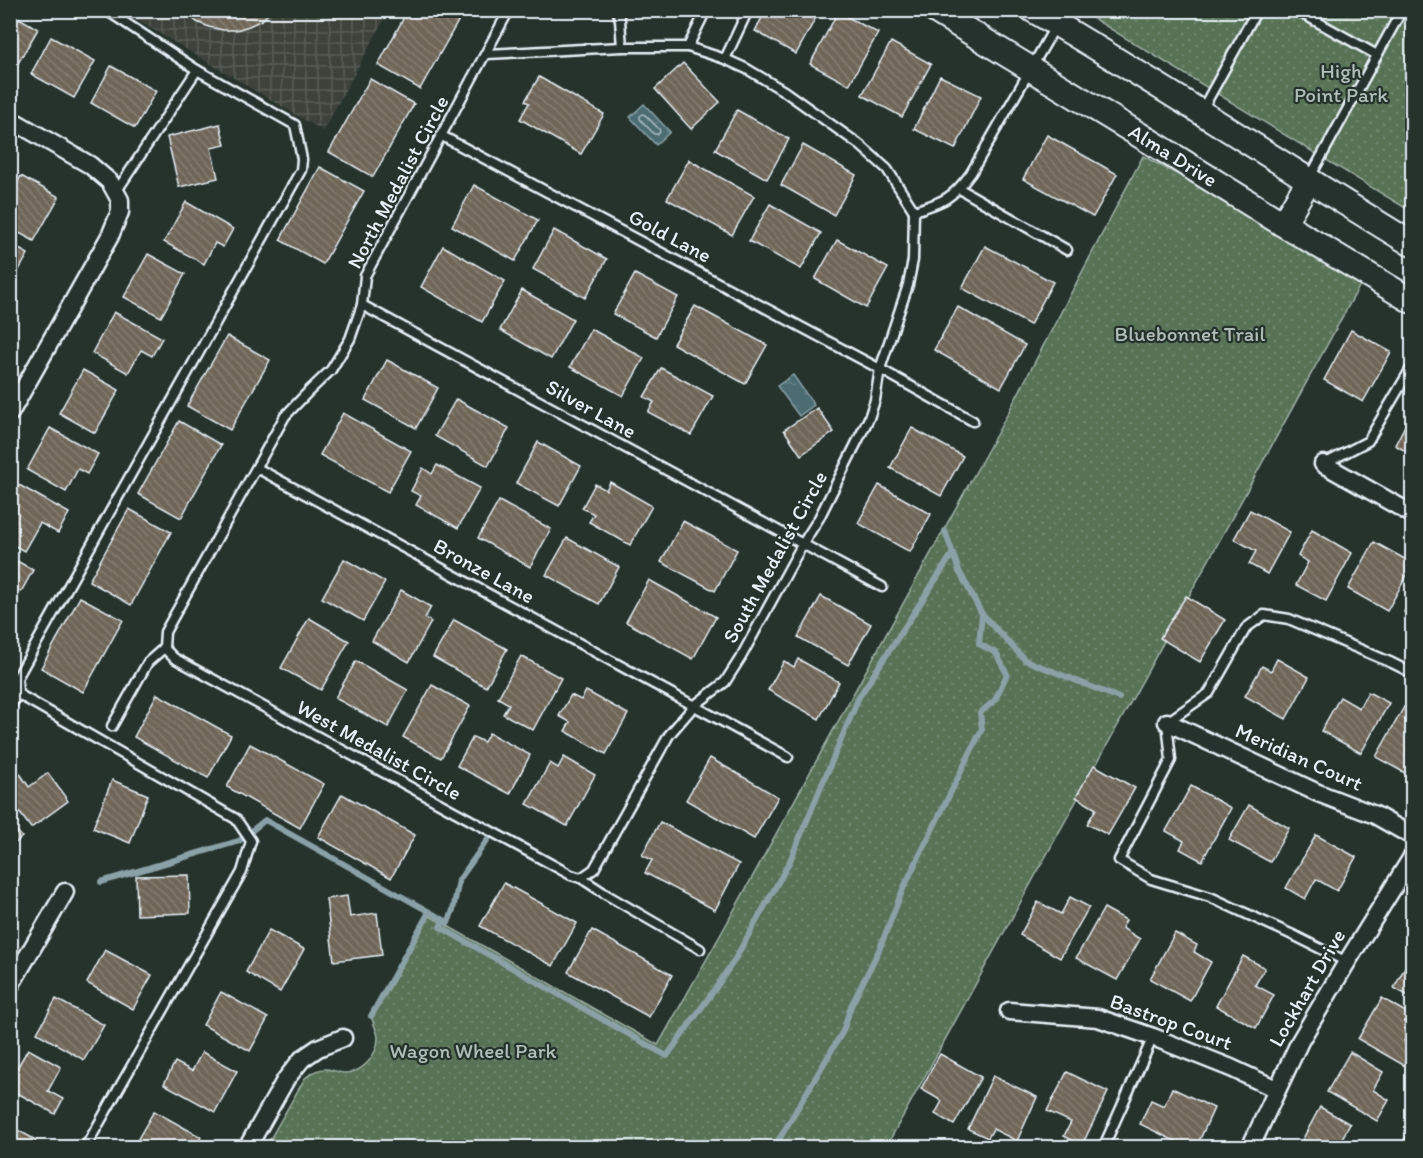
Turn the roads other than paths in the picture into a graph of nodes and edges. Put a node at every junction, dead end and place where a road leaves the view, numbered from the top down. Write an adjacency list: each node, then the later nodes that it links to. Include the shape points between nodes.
1 (106, 10): 18 (lane)
2 (509, 10): 14 (lane, North Medalist Circle)
3 (618, 10): 12 (lane)
4 (706, 10): 13 (lane)
5 (748, 10): 16 (lane)
6 (934, 10): 17 (main road, Alma Drive)
7 (1033, 10): 11 (main road)
8 (1257, 10): 19 (lane)
9 (1296, 10): 15 (lane)
10 (1402, 10): 15 (lane)
11 (1056, 24): 17 (lane); 19 (main road)
12 (622, 47): 13 (lane); 14 (lane)
13 (688, 47): 16 (lane)
14 (487, 54): 21 (lane, North Medalist Circle)
15 (1377, 55): 22 (lane)
16 (725, 59): 25 (lane, via 784,91 860,145 887,169)
17 (1030, 69): 23 (lane); 26 (main road, Alma Drive)
18 (197, 70): 24 (lane); 42 (lane, via 295,125 301,170 17,678)
19 (1201, 112): 22 (main road)
20 (10, 119): 24 (street, via 90,165 110,182)
21 (442, 135): 30 (lane, North Medalist Circle, via 365,276); 32 (lane, Gold Lane)
22 (1309, 180): 26 (main road); 27 (main road)
23 (960, 189): 25 (lane, via 941,203); 28 (lane)
24 (118, 196): 33 (street, via 120,212 110,236)
25 (914, 211): 32 (lane, South Medalist Circle, via 908,285)
26 (1283, 224): 29 (main road, Alma Drive)
27 (1413, 244)
28 (1067, 249)
29 (1413, 301)
30 (362, 305): 36 (lane, North Medalist Circle, via 350,339 331,370 285,416); 38 (lane, Silver Lane)
31 (1413, 368): 35 (lane, via 1368,441)
32 (880, 369): 34 (lane, Gold Lane); 38 (lane, South Medalist Circle, via 869,418)
33 (10, 413)
34 (973, 420)
35 (1323, 464): 37 (street)
36 (257, 468): 40 (lane, North Medalist Circle, via 165,632); 43 (lane, Bronze Lane)
37 (1413, 514)
38 (802, 545): 39 (lane, Silver Lane); 43 (lane, South Medalist Circle, via 741,657 724,682)
39 (882, 587)
40 (164, 648): 46 (lane, via 148,662); 50 (lane, West Medalist Circle, via 174,658 308,732)
41 (1413, 673): 45 (lane, via 1289,619 1264,615 1246,628 1209,693)
42 (18, 694): 44 (lane); 60 (lane, via 236,819 251,841 243,872)
43 (694, 706): 47 (lane, Bronze Lane); 50 (lane, South Medalist Circle, via 669,735 594,869)
44 (10, 707)
45 (1167, 722): 48 (street, Meridian Court, via 1318,793 1375,815); 53 (lane, via 1171,760 1119,860 1151,879 1210,897)
46 (112, 726)
47 (788, 757)
48 (1413, 837)
49 (1413, 857): 53 (street, Lockhart Drive)
50 (581, 878): 52 (lane, West Medalist Circle)
51 (65, 892): 54 (street)
52 (700, 949)
53 (1347, 962): 58 (street, Lockhart Drive)
54 (10, 986)
55 (1010, 1011): 56 (street, Bastrop Court, via 1098,1018)
56 (1153, 1037): 58 (street, Bastrop Court); 62 (lane)
57 (343, 1038): 61 (street, via 302,1059)
58 (1276, 1089): 63 (street, Lockhart Drive)
59 (1413, 1137): 64 (lane)
60 (85, 1148)
61 (247, 1148)
62 (1103, 1148)
63 (1250, 1148)
64 (1407, 1148)

